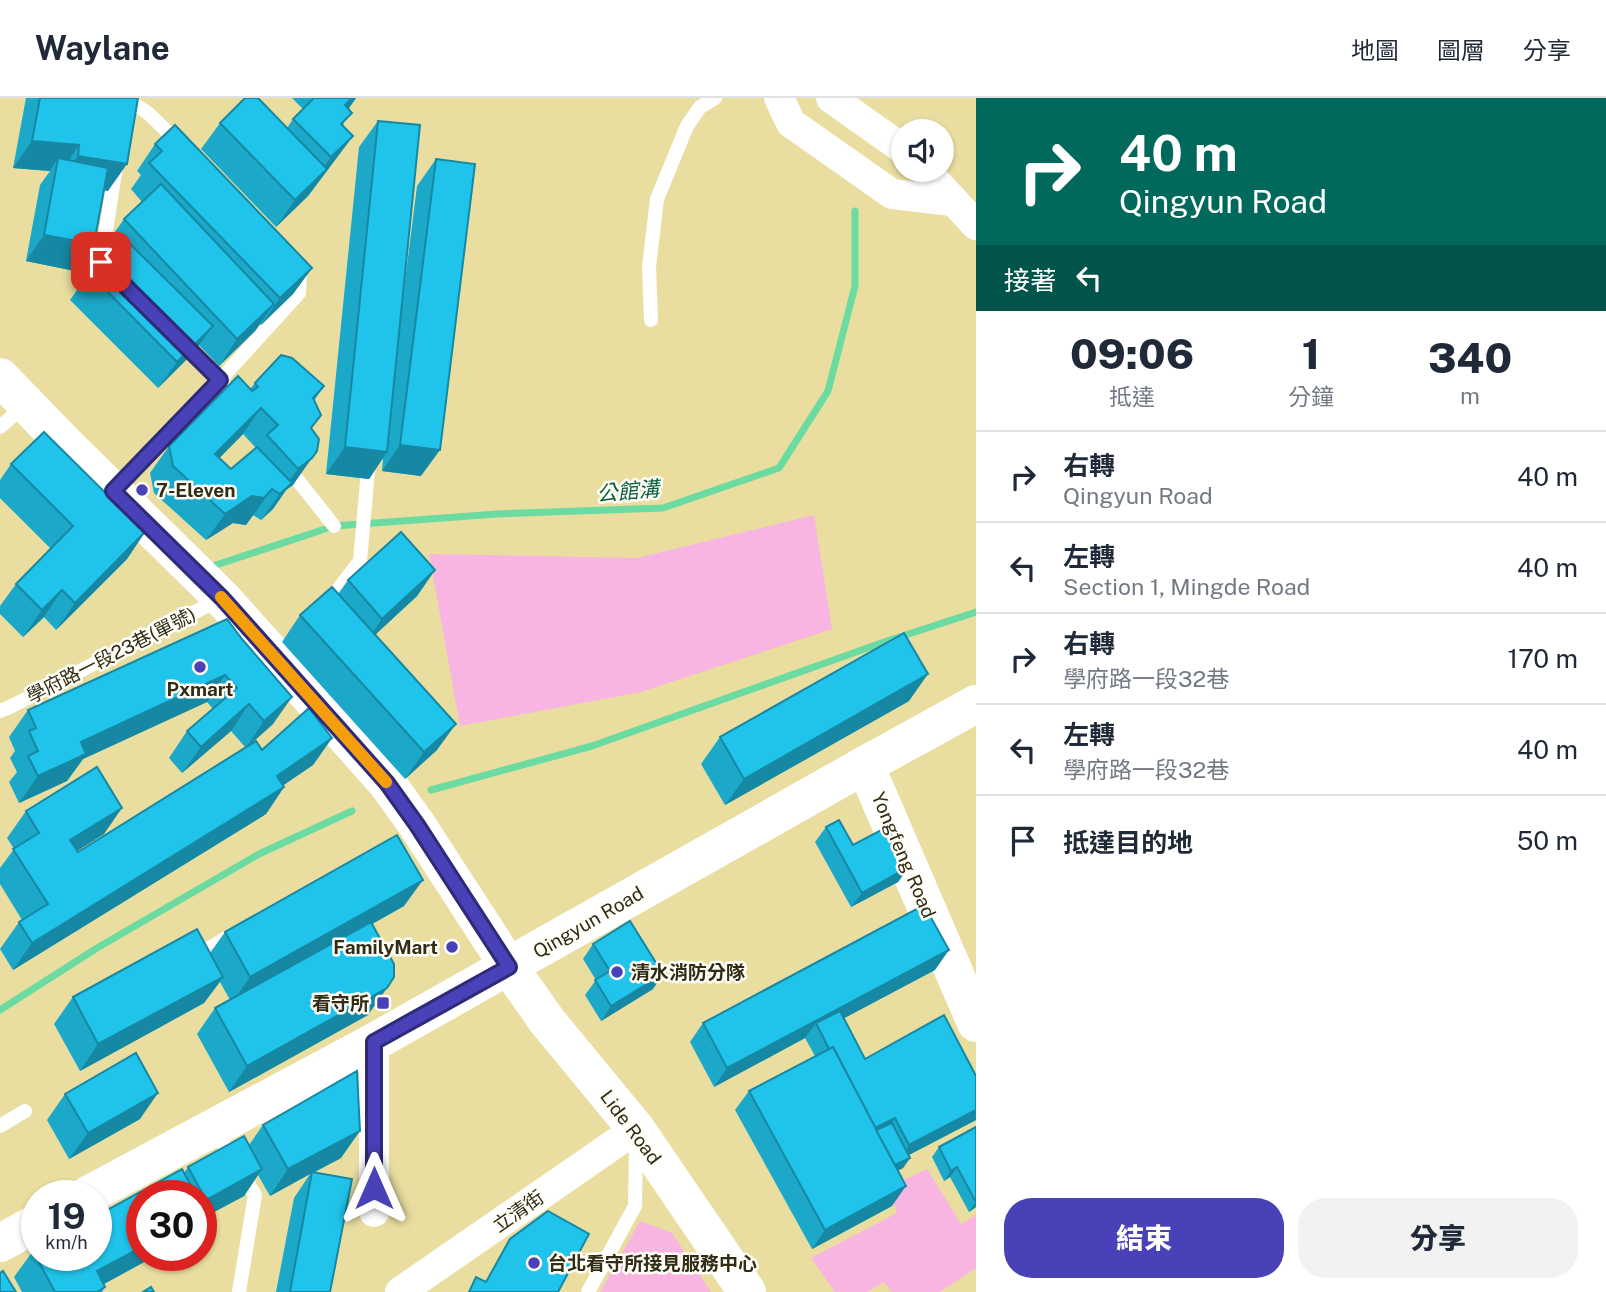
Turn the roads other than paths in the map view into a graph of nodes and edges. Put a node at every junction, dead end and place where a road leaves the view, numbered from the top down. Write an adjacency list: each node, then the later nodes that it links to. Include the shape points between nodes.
1 (715, 98): 13 (lane, via 700,107 687,126 657,199 649,267)
2 (779, 98): 9 (street, via 791,123 892,194)
3 (831, 98): 5 (street)
4 (125, 103): 6 (lane, via 148,113)
5 (891, 140)
6 (187, 149)
7 (119, 151): 12 (lane, via 101,262)
8 (936, 182): 9 (street)
9 (953, 201): 10 (street)
10 (976, 225)
11 (288, 252): 15 (lane, via 300,265 299,293)
12 (121, 282)
13 (651, 320)
14 (170, 331): 15 (lane)
15 (220, 380): 16 (lane); 20 (lane)
16 (236, 401)
17 (9, 403): 20 (street, Lide Road)
18 (371, 442): 23 (lane, via 360,561)
19 (277, 453): 21 (lane)
20 (113, 491): 22 (street, Lide Road)
21 (334, 526)
22 (222, 598): 25 (lane, 學府路一段23巷(單號)); 29 (street, Lide Road, via 284,659 387,783 412,828)
23 (320, 612)
24 (976, 704): 26 (street, Qingyun Road)
25 (0, 711)
26 (865, 765): 29 (street, Qingyun Road); 30 (street, Yongfeng Road)
27 (246, 926): 28 (lane)
28 (201, 953)
29 (509, 967): 31 (street, Qingyun Road); 35 (street, Lide Road)
30 (976, 1023)
31 (374, 1042): 34 (street, Qingyun Road); 37 (street)
32 (25, 1111): 33 (lane)
33 (0, 1126)
34 (213, 1127): 36 (street, Qingyun Road); 40 (lane, via 255,1195)
35 (636, 1129): 41 (street, 立清街); 42 (lane, via 635,1206); 43 (street, Lide Road)
36 (112, 1182)
37 (374, 1212)
38 (21, 1232): 39 (street)
39 (0, 1243)
40 (239, 1292)
41 (400, 1292)
42 (588, 1292)
43 (747, 1292)

